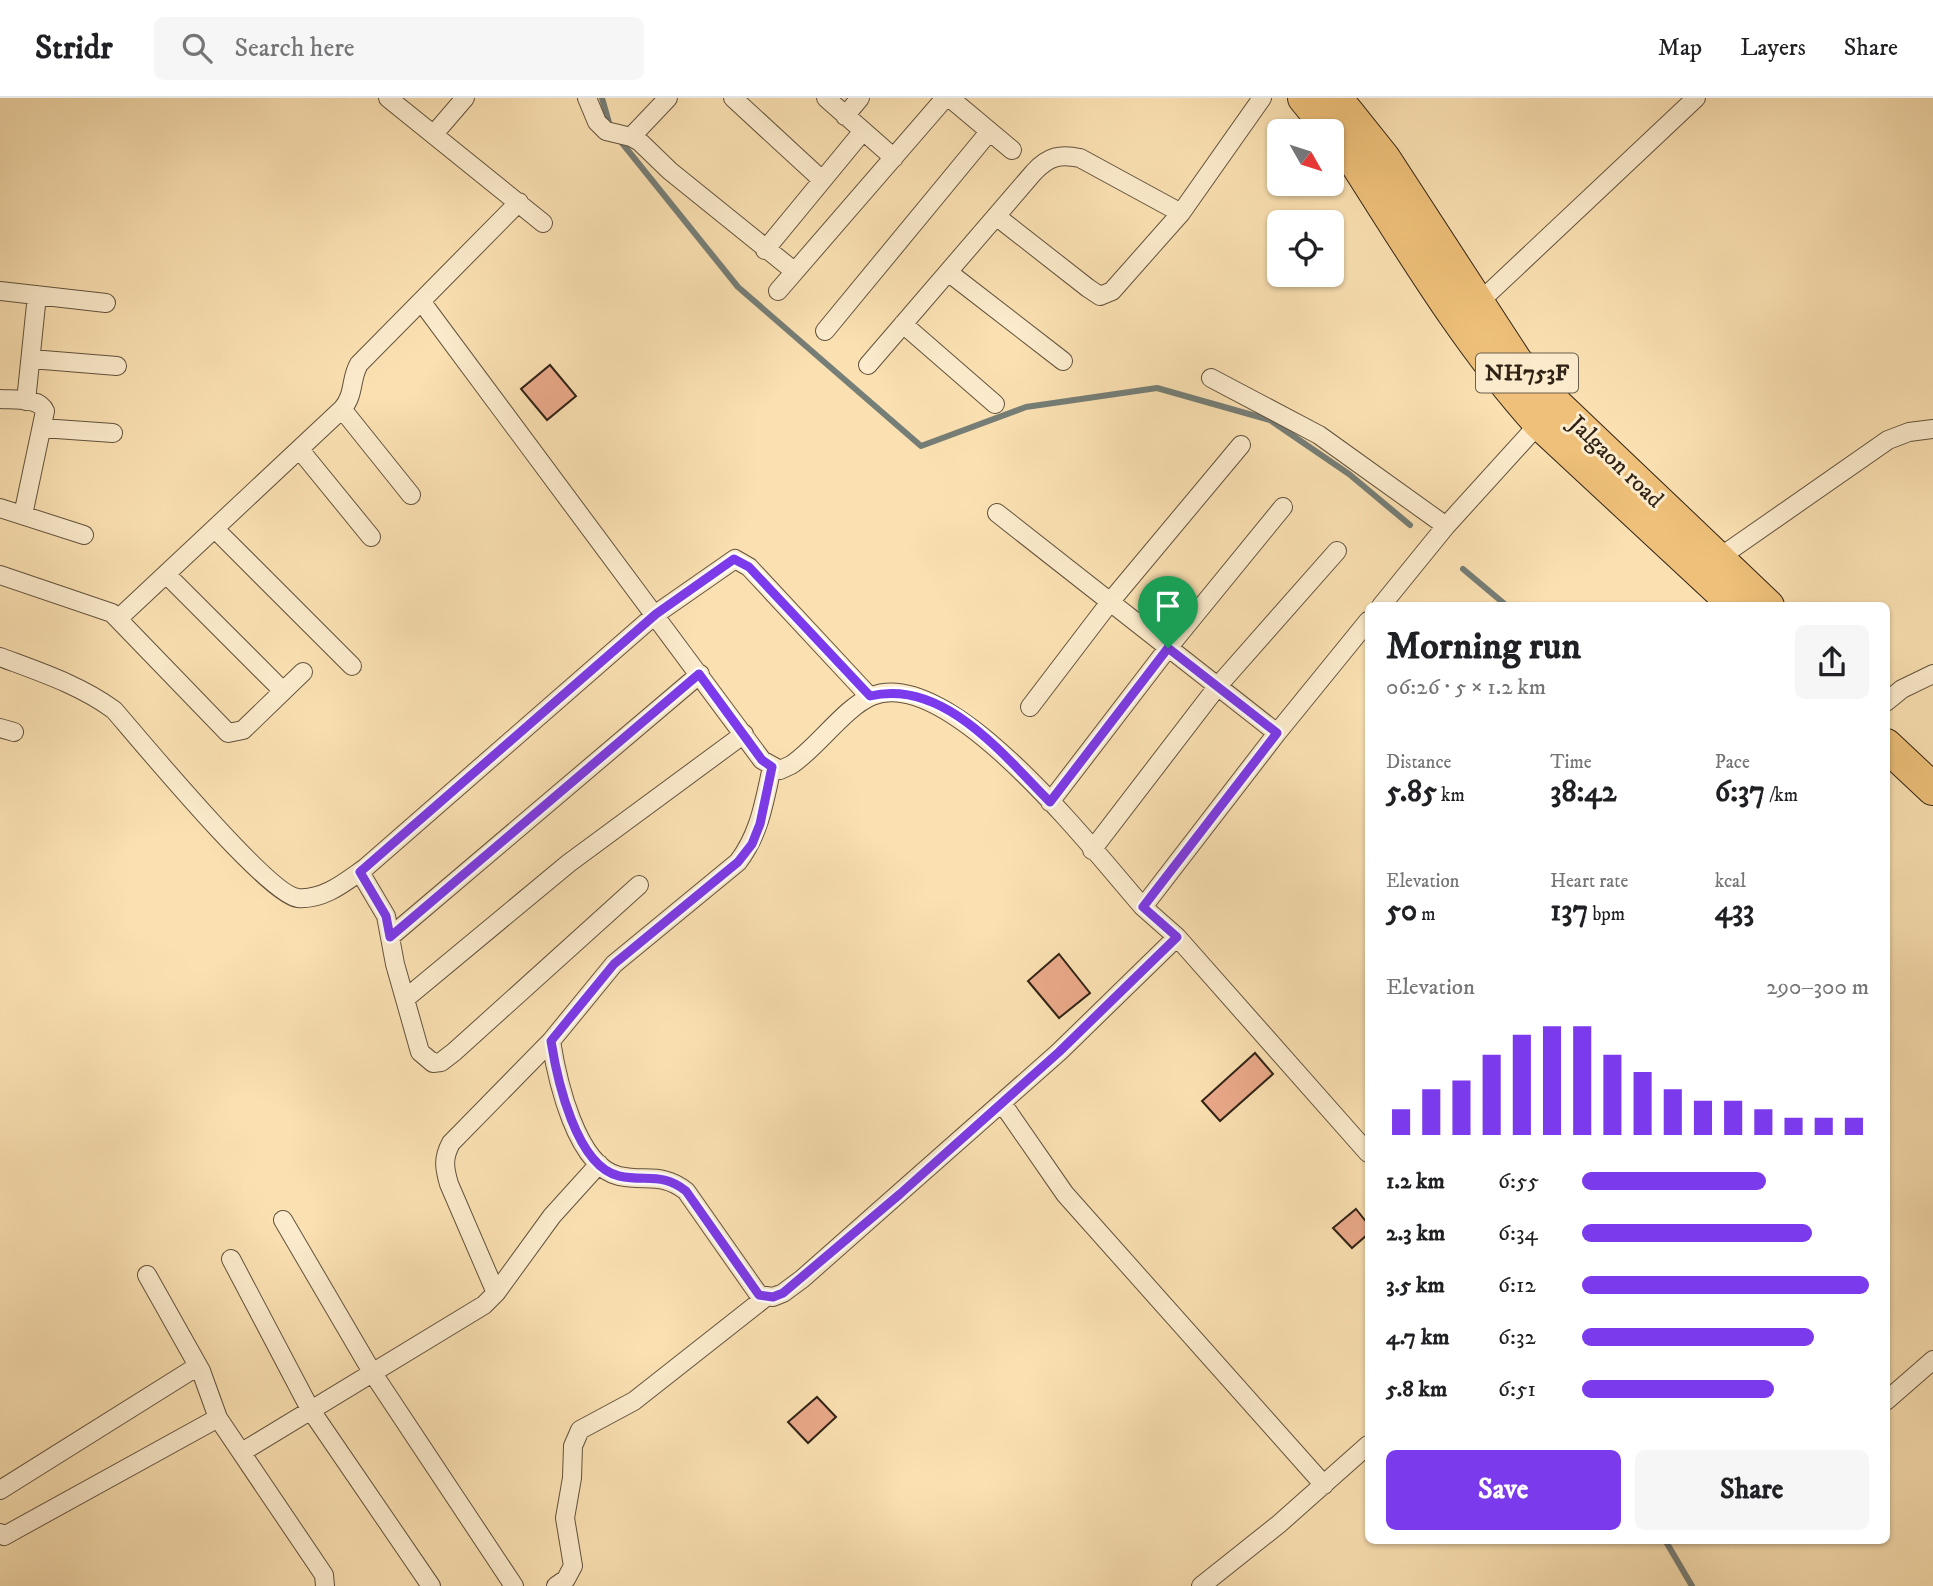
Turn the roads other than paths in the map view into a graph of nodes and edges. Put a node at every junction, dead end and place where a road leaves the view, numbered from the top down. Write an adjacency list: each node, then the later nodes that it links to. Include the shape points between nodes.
1 (388, 98): 17 (street)
2 (465, 98): 17 (street)
3 (587, 98): 18 (street, via 606,131)
4 (668, 98): 18 (street)
5 (733, 98): 22 (street)
6 (826, 98): 13 (street)
7 (860, 98): 13 (street)
8 (948, 98): 16 (street); 21 (street)
9 (1262, 98): 24 (street)
10 (1304, 98): 14 (highway, NH753F)
11 (1336, 98): 35 (highway, Jalgaon road / NH753F, via 1384,158)
12 (1696, 98): 35 (street)
13 (845, 116): 15 (street)
14 (1321, 119)
15 (863, 131): 21 (street); 22 (street)
16 (989, 132): 20 (street); 37 (street)
17 (434, 134): 23 (street)
18 (631, 137): 27 (street)
19 (1344, 147): 35 (highway, NH753F)
20 (1012, 150)
21 (894, 158): 28 (street)
22 (822, 180): 27 (street)
23 (519, 202): 26 (street); 33 (street)
24 (1181, 213): 25 (street, via 1080,158 1063,154 1041,164); 25 (street, via 1112,291 1100,296)
25 (996, 216): 29 (street)
26 (543, 223)
27 (765, 250): 28 (street)
28 (794, 271): 31 (street)
29 (948, 272): 36 (street); 39 (street)
30 (0, 291): 32 (street)
31 (778, 291)
32 (37, 295): 34 (street); 38 (street)
33 (421, 301): 46 (street, via 359,364 352,395); 70 (street)
34 (106, 303)
35 (1466, 312): 47 (highway, Jalgaon road / NH753F, via 1516,361)
36 (904, 324): 40 (street); 45 (street)
37 (825, 331)
38 (30, 359): 41 (street); 44 (street)
39 (1063, 361)
40 (868, 365)
41 (117, 366)
42 (1211, 378): 58 (street, via 1319,435)
43 (0, 399): 44 (street)
44 (26, 401): 48 (street, via 43,405)
45 (995, 404)
46 (342, 408): 52 (street); 53 (street)
47 (1548, 414): 58 (street); 63 (highway, Jalgaon road / NH753F)
48 (41, 428): 50 (street); 57 (street)
49 (1933, 429): 63 (street, via 1888,440)
50 (113, 433)
51 (1241, 445): 66 (street)
52 (300, 450): 59 (street); 61 (street)
53 (411, 495)
54 (0, 508): 57 (street)
55 (1283, 508): 73 (street)
56 (997, 513): 66 (street)
57 (23, 516): 60 (street)
58 (1446, 526): 67 (street)
59 (215, 530): 64 (street); 75 (street)
60 (84, 535)
61 (371, 537)
62 (1337, 551): 79 (street)
63 (1709, 566): 68 (highway, NH753F); 69 (highway, Jalgaon road / NH753F)
64 (166, 574): 71 (street); 80 (street)
65 (0, 575): 71 (street, via 102,608)
66 (1110, 602): 73 (street); 83 (street)
67 (1384, 602)
68 (1733, 602)
69 (1762, 602)
70 (656, 614): 77 (street); 81 (street, via 728,562 742,561); 93 (street)
71 (119, 618): 80 (street, via 228,733 243,730)
72 (1365, 625): 85 (street)
73 (1168, 648): 79 (street); 91 (street)
74 (0, 657): 93 (street, via 94,695 114,710 257,869 286,893 295,898 314,897)
75 (352, 666)
76 (303, 672): 80 (street)
77 (699, 674): 86 (street); 96 (street)
78 (1933, 674): 82 (street)
79 (1217, 687): 85 (street); 92 (street)
80 (284, 691)
81 (870, 696): 89 (street, via 798,760 780,770); 91 (street, via 904,694 948,710 983,736)
82 (1890, 699)
83 (1030, 707)
84 (1890, 724): 88 (highway)
85 (1277, 733): 95 (street)
86 (744, 734): 89 (street); 98 (street, via 569,863)
87 (1890, 749): 90 (highway)
88 (1933, 763)
89 (772, 767): 99 (street, via 760,824 738,862 614,964)
90 (1933, 789)
91 (1050, 802): 92 (street)
92 (1092, 850): 95 (street)
93 (360, 872): 96 (street, via 386,916)
94 (639, 885): 98 (street, via 441,1062 429,1062 420,1052)
95 (1143, 907): 97 (street)
96 (390, 937): 98 (street)
97 (1177, 937): 100 (street); 101 (street)
98 (405, 999)
99 (551, 1041): 102 (street, via 557,1077 570,1112 589,1154); 106 (street, via 451,1143 445,1155 449,1184)
100 (1002, 1103): 107 (street, via 802,1279 783,1293); 116 (street, via 1065,1194)
101 (1365, 1150)
102 (599, 1164): 106 (street, via 552,1216); 107 (street, via 621,1176 665,1178 676,1183 759,1295)
103 (283, 1220): 110 (street)
104 (230, 1259): 112 (street)
105 (147, 1275): 109 (street)
106 (496, 1293): 110 (street, via 457,1324)
107 (766, 1297): 122 (street, via 634,1401 580,1430 573,1446 565,1518 572,1570)
108 (1933, 1360): 111 (street)
109 (198, 1366): 113 (street); 117 (street)
110 (372, 1372): 112 (street); 121 (street)
111 (1890, 1398)
112 (310, 1409): 115 (street); 120 (street)
113 (218, 1418): 115 (street); 118 (street)
114 (1365, 1448): 116 (street)
115 (242, 1452): 119 (street, via 324,1575)
116 (1324, 1485): 123 (street)
117 (0, 1490)
118 (1, 1536)
119 (325, 1586)
120 (431, 1586)
121 (514, 1586)
122 (556, 1586)
123 (1201, 1586)

